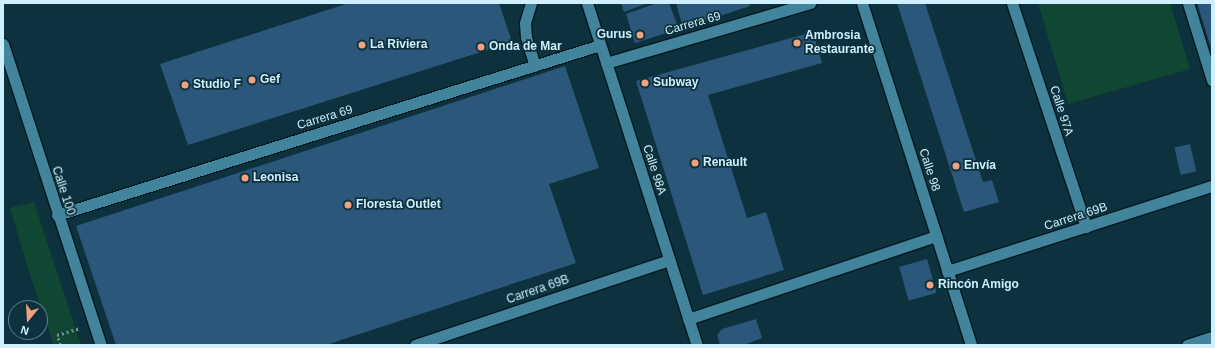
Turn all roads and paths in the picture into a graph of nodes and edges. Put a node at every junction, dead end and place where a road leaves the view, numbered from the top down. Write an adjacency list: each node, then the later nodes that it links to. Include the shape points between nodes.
1 (531, 3): 10 (street, via 525,23 526,38)
2 (586, 3): 8 (street, Calle 98A)
3 (810, 3): 9 (street, Carrera 69)
4 (862, 3): 15 (street, Calle 98)
5 (1012, 3): 14 (street, Calle 97A)
6 (1188, 3): 11 (street)
7 (3, 44): 13 (street, Calle 100)
8 (600, 45): 9 (street, Calle 98A); 10 (street, Carrera 69)
9 (606, 63): 16 (street, Calle 98A)
10 (535, 66): 13 (street, Carrera 69)
11 (1212, 80)
12 (1212, 186): 14 (street, Carrera 69B)
13 (57, 215): 19 (street, Calle 100)
14 (1086, 227): 17 (street, Carrera 69B)
15 (936, 236): 17 (street, Calle 98); 18 (street)
16 (669, 260): 18 (street, Calle 98A); 23 (street, Carrera 69B)
17 (947, 271): 25 (street, Calle 98)
18 (688, 319): 24 (street, Calle 98A)
19 (94, 323): 21 (path, via 57,336); 22 (street, Calle 100)
20 (1212, 337): 26 (street)
21 (60, 345)
22 (101, 345)
23 (415, 345)
24 (697, 345)
25 (971, 345)
26 (1187, 345)

